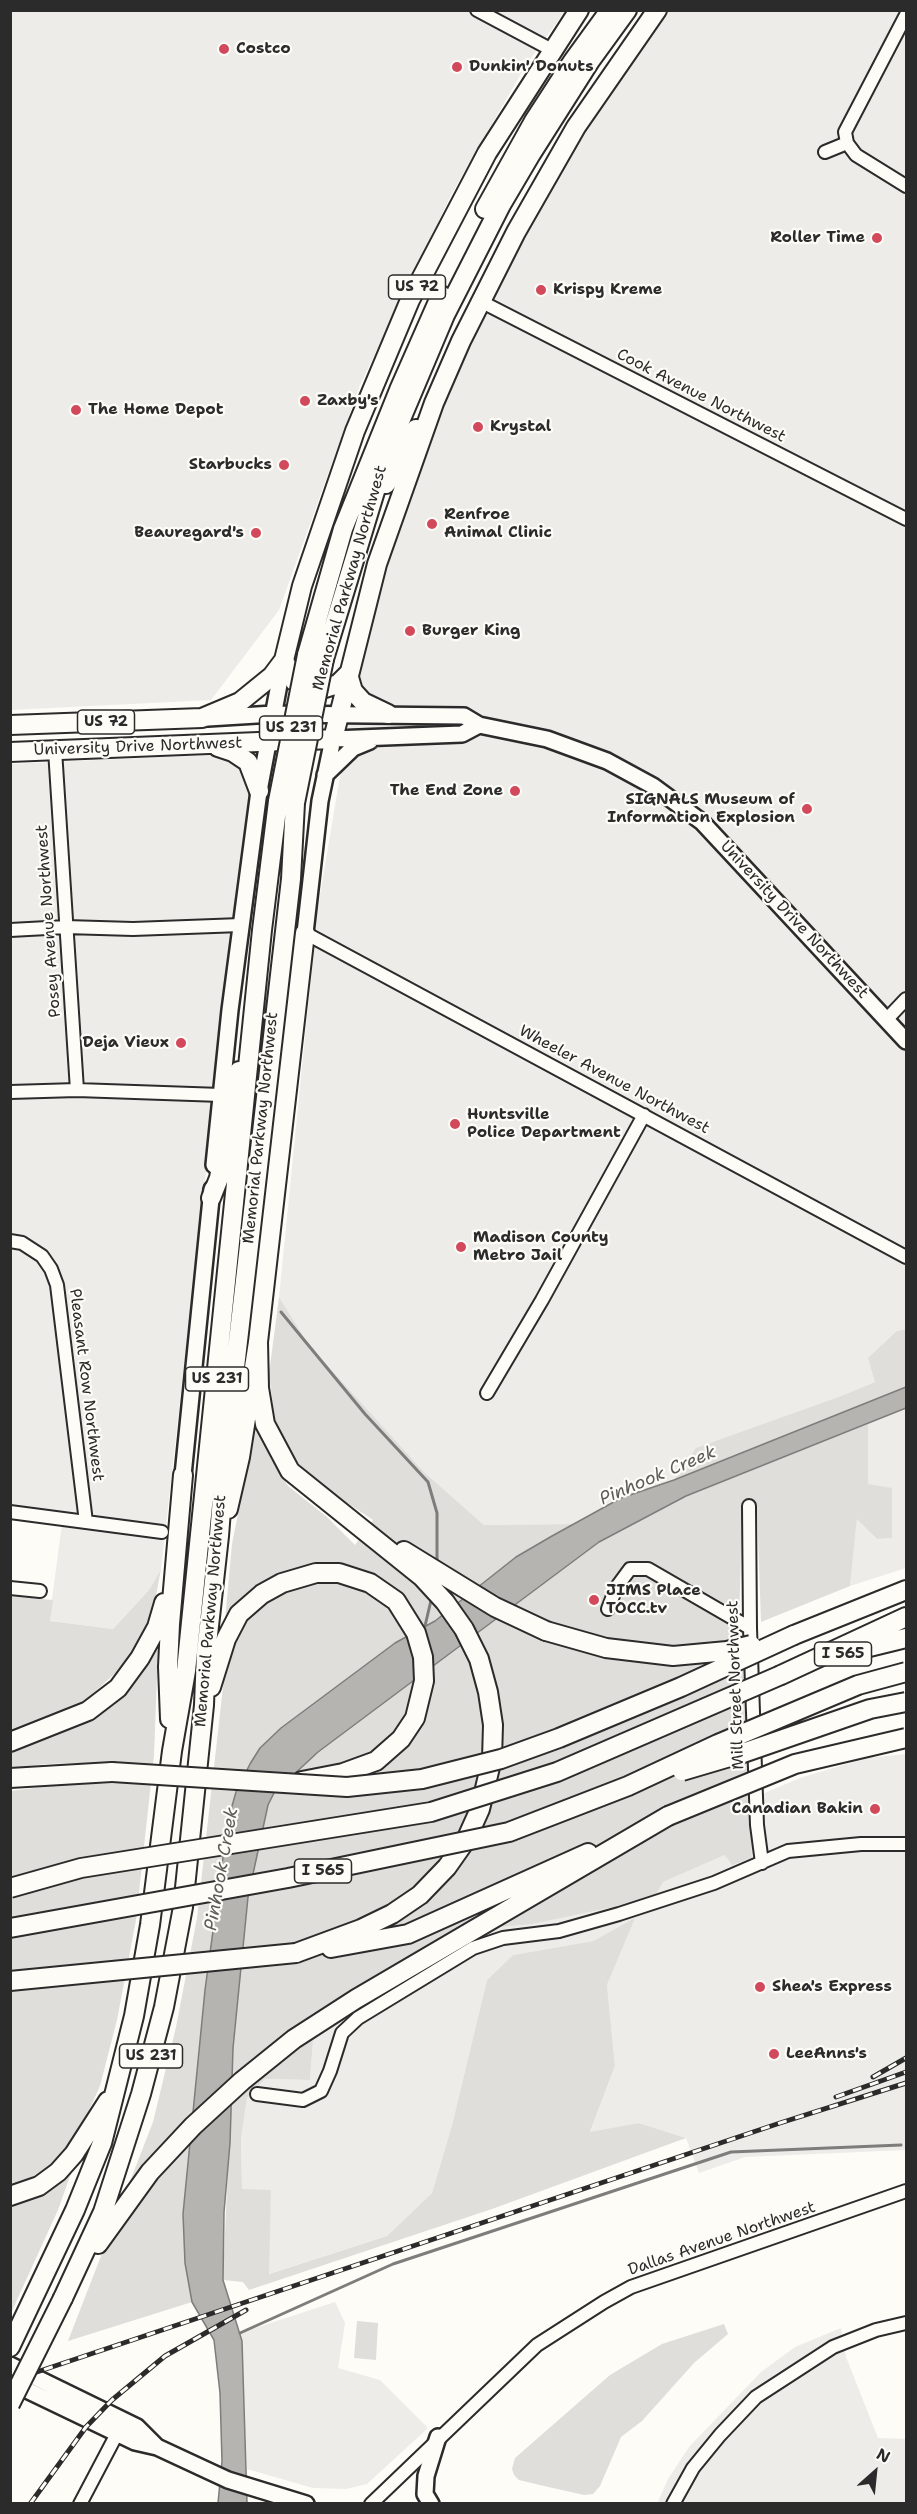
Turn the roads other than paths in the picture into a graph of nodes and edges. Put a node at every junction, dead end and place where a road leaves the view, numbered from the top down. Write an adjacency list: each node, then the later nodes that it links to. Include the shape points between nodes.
1 (477, 10): 7 (street)
2 (579, 10): 7 (highway, US 72)
3 (610, 10): 15 (highway, Memorial Parkway Northwest / US 231, via 534,121 456,264 421,336)
4 (627, 10): 16 (highway, Memorial Parkway Northwest / US 231, via 558,110 470,264 387,452)
5 (657, 10): 11 (highway, via 576,127)
6 (906, 15): 8 (street, via 849,121)
7 (552, 50): 13 (highway, US 72, via 498,134 436,248)
8 (847, 143): 9 (street); 10 (street, via 856,155)
9 (825, 152)
10 (906, 186)
11 (480, 301): 12 (highway); 14 (street, Cook Avenue Northwest)
12 (434, 403): 16 (highway, via 409,441); 19 (highway, via 377,564)
13 (363, 410): 15 (highway); 18 (highway, US 72, via 302,586)
14 (906, 519)
15 (343, 530): 17 (highway, Memorial Parkway Northwest / US 231)
16 (359, 540): 17 (highway, Memorial Parkway Northwest / US 231)
17 (315, 657): 35 (highway, Memorial Parkway Northwest / US 231, bridge)
18 (284, 660): 19 (highway, via 294,681 313,688 338,684); 20 (main road); 23 (highway, US 72, via 272,676 240,702)
19 (348, 674): 21 (highway); 22 (highway, via 353,691 363,702)
20 (273, 714): 21 (main road, University Drive Northwest / US 72); 23 (main road, University Drive Northwest / US 72); 28 (main road)
21 (340, 714): 22 (main road, University Drive Northwest); 27 (highway)
22 (388, 714): 25 (main road, University Drive Northwest, via 464,716)
23 (202, 718): 24 (highway, University Drive Northwest / US 72)
24 (10, 724)
25 (479, 725): 26 (main road, University Drive Northwest, via 462,734); 43 (main road, University Drive Northwest, via 547,739 607,761 680,805 729,850)
26 (378, 737): 27 (main road, University Drive Northwest); 32 (main road, via 353,748)
27 (333, 739): 28 (highway, University Drive Northwest / US 72); 32 (main road)
28 (268, 742): 29 (highway, University Drive Northwest / US 72); 33 (main road)
29 (210, 746): 30 (highway, University Drive Northwest / US 72); 33 (highway, via 233,752 248,762)
30 (55, 750): 31 (highway, University Drive Northwest / US 72); 37 (street, Posey Avenue Northwest)
31 (10, 752)
32 (325, 775): 34 (main road)
33 (259, 791): 34 (main road, via 269,777 278,773 296,775 311,782); 36 (main road)
34 (320, 801): 39 (main road)
35 (287, 802): 41 (highway, Memorial Parkway Northwest / US 231); 42 (highway, Memorial Parkway Northwest / US 231, via 291,879)
36 (241, 925): 37 (street); 47 (main road)
37 (66, 927): 38 (street); 45 (street, Posey Avenue Northwest)
38 (10, 930)
39 (305, 933): 48 (street, Wheeler Avenue Northwest); 49 (highway)
40 (906, 999): 43 (street)
41 (255, 1006): 50 (highway, via 219,1178); 77 (highway, Memorial Parkway Northwest / US 231, via 186,1671)
42 (274, 1014): 49 (highway); 61 (highway, Memorial Parkway Northwest / US 231)
43 (887, 1020): 44 (main road, University Drive Northwest)
44 (906, 1041)
45 (77, 1090): 46 (street); 47 (street)
46 (10, 1092)
47 (220, 1095): 50 (main road)
48 (644, 1115): 52 (street, Wheeler Avenue Northwest); 54 (street)
49 (280, 1149): 53 (highway)
50 (211, 1198): 55 (main road)
51 (10, 1241): 58 (street, Pleasant Row Northwest, via 42,1256 57,1285)
52 (904, 1253)
53 (258, 1342): 59 (highway, via 265,1424 290,1471); 61 (highway, via 234,1487)
54 (487, 1393)
55 (183, 1475): 62 (highway)
56 (749, 1506): 68 (street, Mill Street Northwest)
57 (10, 1512): 58 (street)
58 (86, 1522): 60 (street)
59 (364, 1529): 69 (highway, bridge, via 495,1607 546,1631 606,1648 673,1656 727,1652); 86 (highway, bridge, via 422,1577 464,1629 488,1692 493,1725 492,1759 474,1824 457,1854 428,1888 377,1922)
60 (162, 1532)
61 (219, 1536): 74 (highway, Memorial Parkway Northwest / US 231)
62 (174, 1566): 76 (highway, via 157,1627 118,1688 88,1711); 77 (highway, via 168,1668)
63 (10, 1588): 65 (street)
64 (906, 1590): 69 (highway)
65 (40, 1591)
66 (608, 1609): 68 (street, via 616,1588 630,1569 648,1569)
67 (906, 1617): 72 (highway)
68 (750, 1628): 83 (street, Mill Street Northwest, via 757,1825)
69 (794, 1635): 79 (highway, bridge, via 681,1687 501,1759 422,1779 347,1787)
70 (906, 1638): 72 (highway, I 565)
71 (906, 1672): 80 (highway, I 565, bridge, via 858,1686 769,1722)
72 (780, 1675): 84 (highway, I 565, bridge, via 557,1772 431,1812 81,1868)
73 (906, 1702): 80 (highway, bridge, via 870,1709 743,1753)
74 (204, 1705): 79 (highway, bridge, via 239,1614 262,1594 305,1575 328,1573 370,1583 388,1595 404,1611 420,1644 424,1669 423,1694 409,1728 376,1761 343,1773); 92 (highway, Memorial Parkway Northwest / US 231, via 183,1907 164,2007 104,2212)
75 (906, 1738): 81 (highway, bridge, via 795,1764)
76 (10, 1742)
77 (171, 1751): 88 (highway, Memorial Parkway Northwest / US 231, via 150,1925)
78 (10, 1780): 79 (highway, bridge, via 111,1772)
79 (285, 1784)
80 (628, 1786): 85 (highway, I 565, bridge, via 509,1833 453,1846)
81 (669, 1816): 86 (highway, via 408,1934); 92 (highway, via 294,2039 242,2081 150,2172)
82 (906, 1844): 83 (street, via 788,1851)
83 (762, 1863): 89 (street, via 619,1914 473,1948 358,2018 342,2032 321,2091 303,2100)
84 (10, 1888)
85 (10, 1928)
86 (296, 1953): 87 (highway, bridge)
87 (10, 1981)
88 (118, 2084): 91 (highway, via 67,2164 39,2186); 94 (highway, Memorial Parkway Northwest / US 231, via 102,2143)
89 (257, 2094)
90 (904, 2193): 99 (street, Dallas Avenue Northwest, via 631,2287 537,2345)
91 (10, 2196)
92 (63, 2298): 97 (highway, US 231, bridge)
93 (906, 2323): 104 (street, via 833,2346 756,2397 693,2468)
94 (10, 2347)
95 (10, 2365): 98 (main road)
96 (10, 2382): 98 (main road)
97 (10, 2404)
98 (121, 2427): 100 (street); 101 (main road, via 135,2442 157,2446 257,2490)
99 (438, 2437): 102 (street, Dallas Avenue Northwest); 103 (main road, via 426,2476 425,2494)
100 (80, 2504)
101 (306, 2504)
102 (371, 2504)
103 (431, 2504)
104 (673, 2504)

